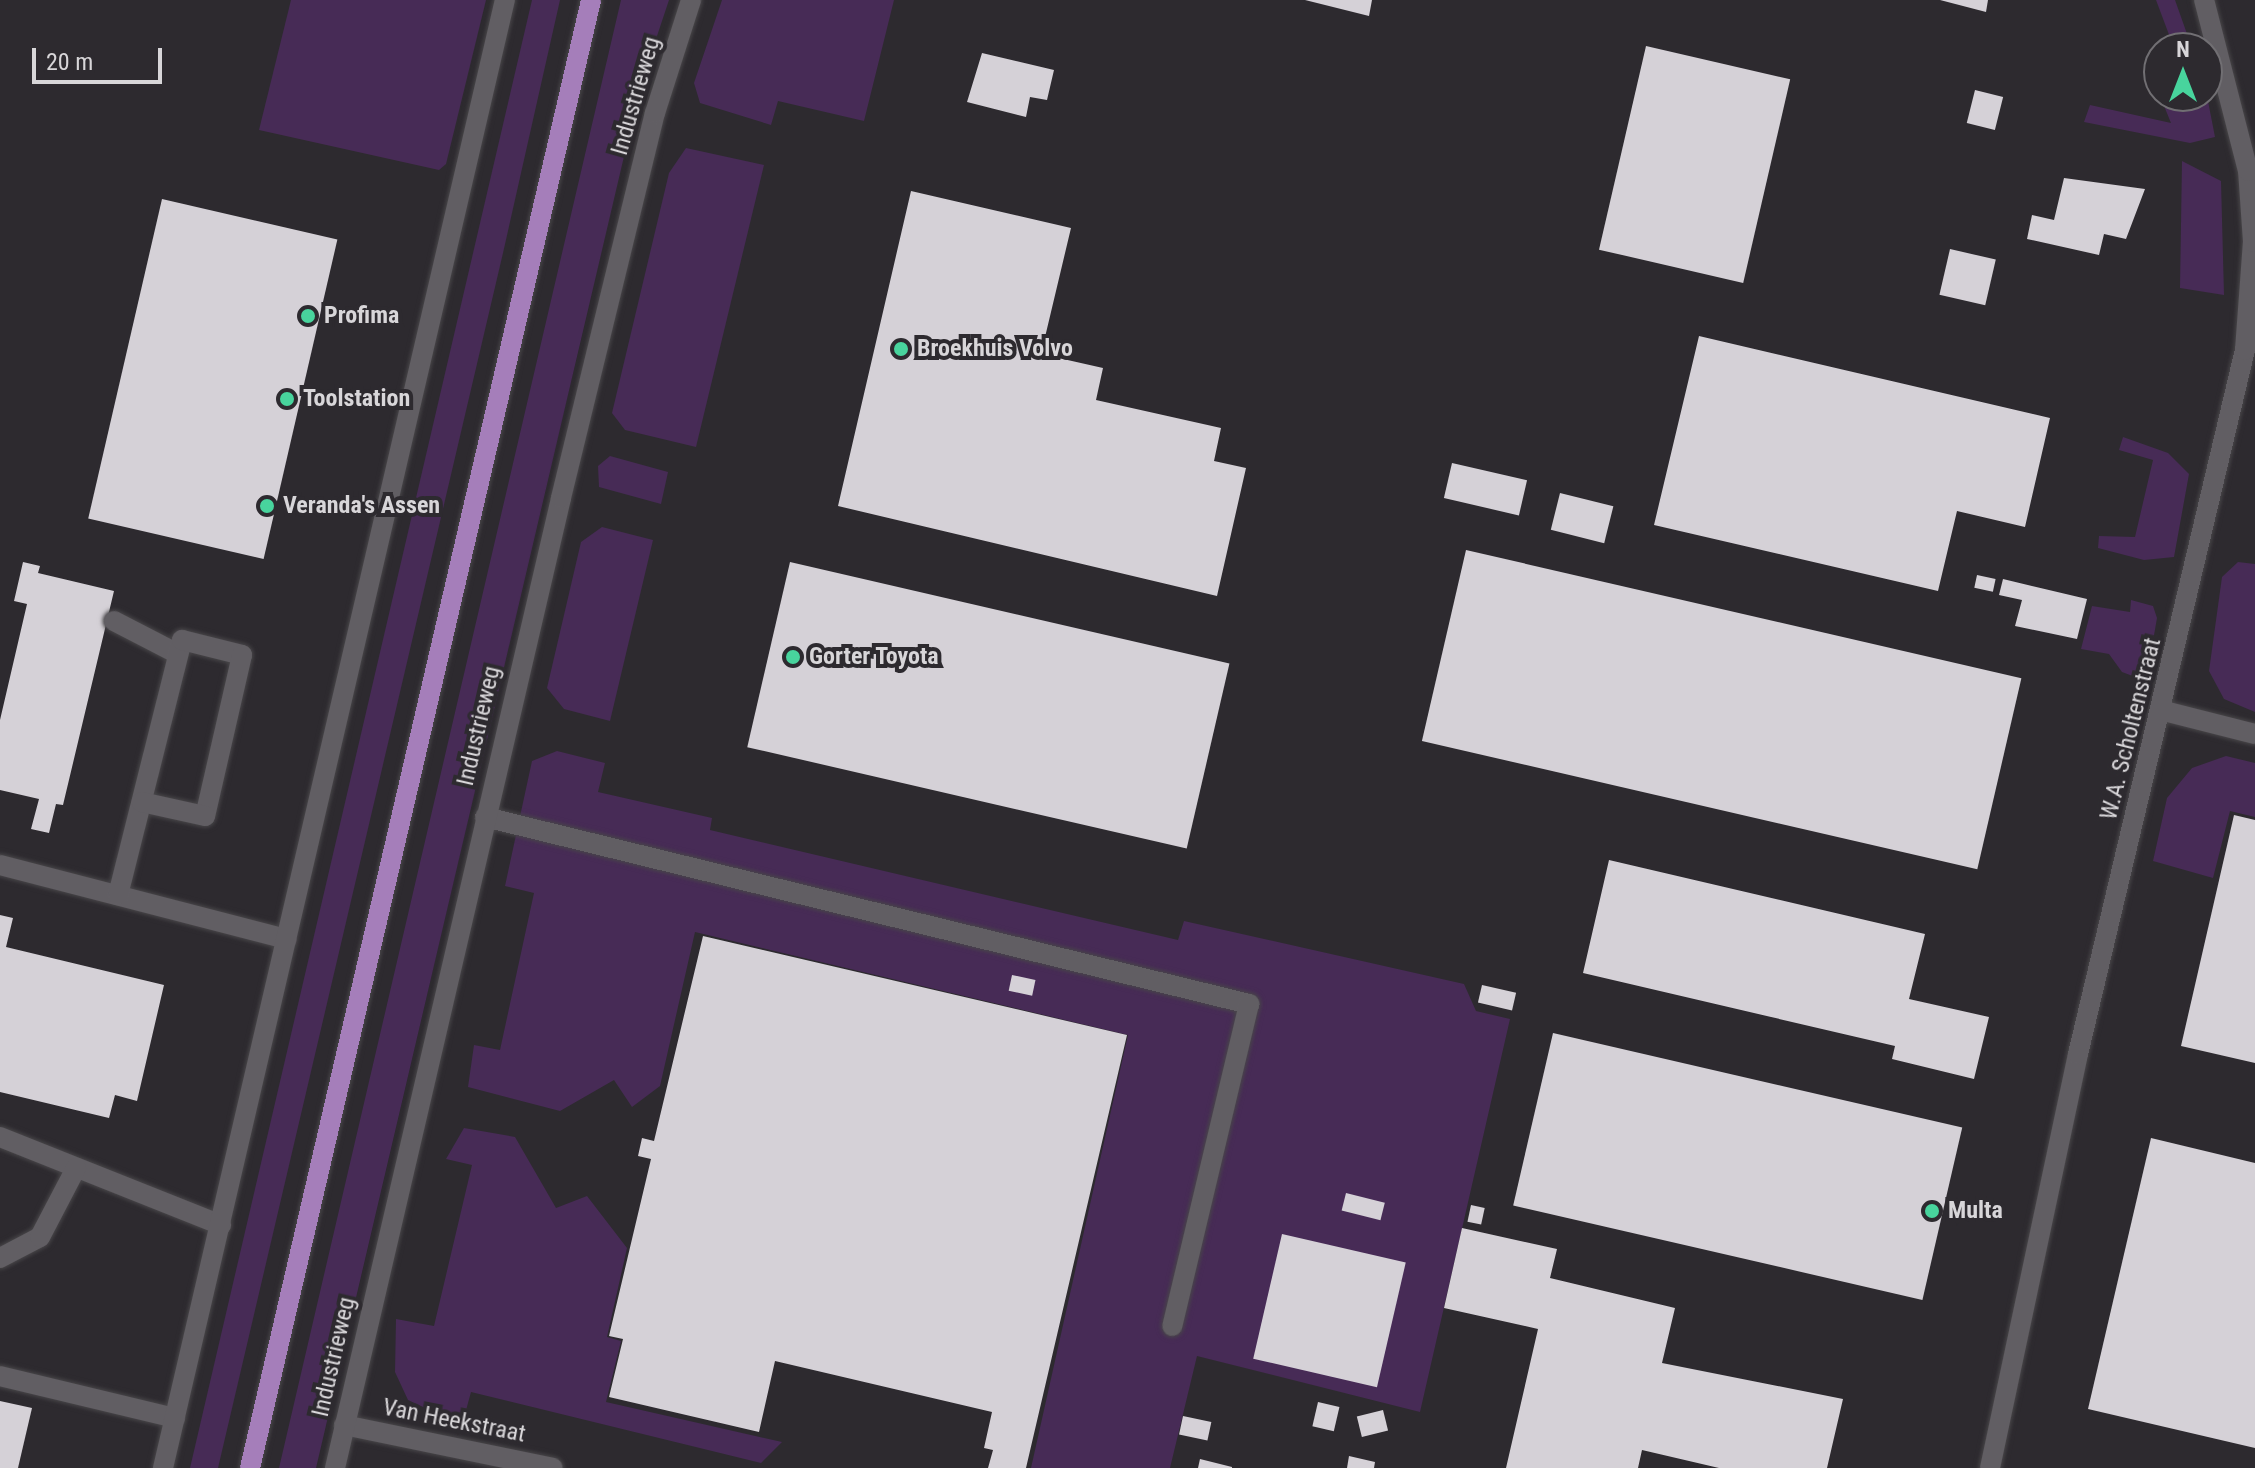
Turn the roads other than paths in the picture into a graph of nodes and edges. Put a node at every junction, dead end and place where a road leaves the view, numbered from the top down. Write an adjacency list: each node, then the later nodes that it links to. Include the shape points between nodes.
1 (505, 0): 13 (street)
2 (591, 0): 24 (main road)
3 (691, 0): 10 (street, Industrieweg, via 652,128)
4 (2204, 0): 7 (street, W.A. Scholtenstraat, via 2248,171 2251,280 2245,350)
5 (114, 621): 6 (street)
6 (178, 654): 9 (street); 9 (street, via 182,640 242,655 205,816)
7 (2164, 711): 8 (street); 27 (street, W.A. Scholtenstraat, via 2078,1054)
8 (2255, 734)
9 (142, 802): 12 (street)
10 (485, 817): 18 (street, via 1249,1004); 21 (street, Industrieweg)
11 (0, 865): 12 (street)
12 (118, 895): 13 (street)
13 (287, 939): 16 (street)
14 (0, 1137): 15 (street)
15 (76, 1168): 16 (street); 17 (street, via 40,1237)
16 (221, 1225): 20 (street)
17 (0, 1258)
18 (1172, 1326)
19 (0, 1376): 20 (street)
20 (175, 1418): 23 (street)
21 (344, 1425): 22 (street, Van Heekstraat); 25 (street, Industrieweg)
22 (508, 1463): 26 (street, Van Heekstraat)
23 (163, 1468)
24 (250, 1468)
25 (335, 1468)
26 (553, 1468)
27 (1990, 1468)

